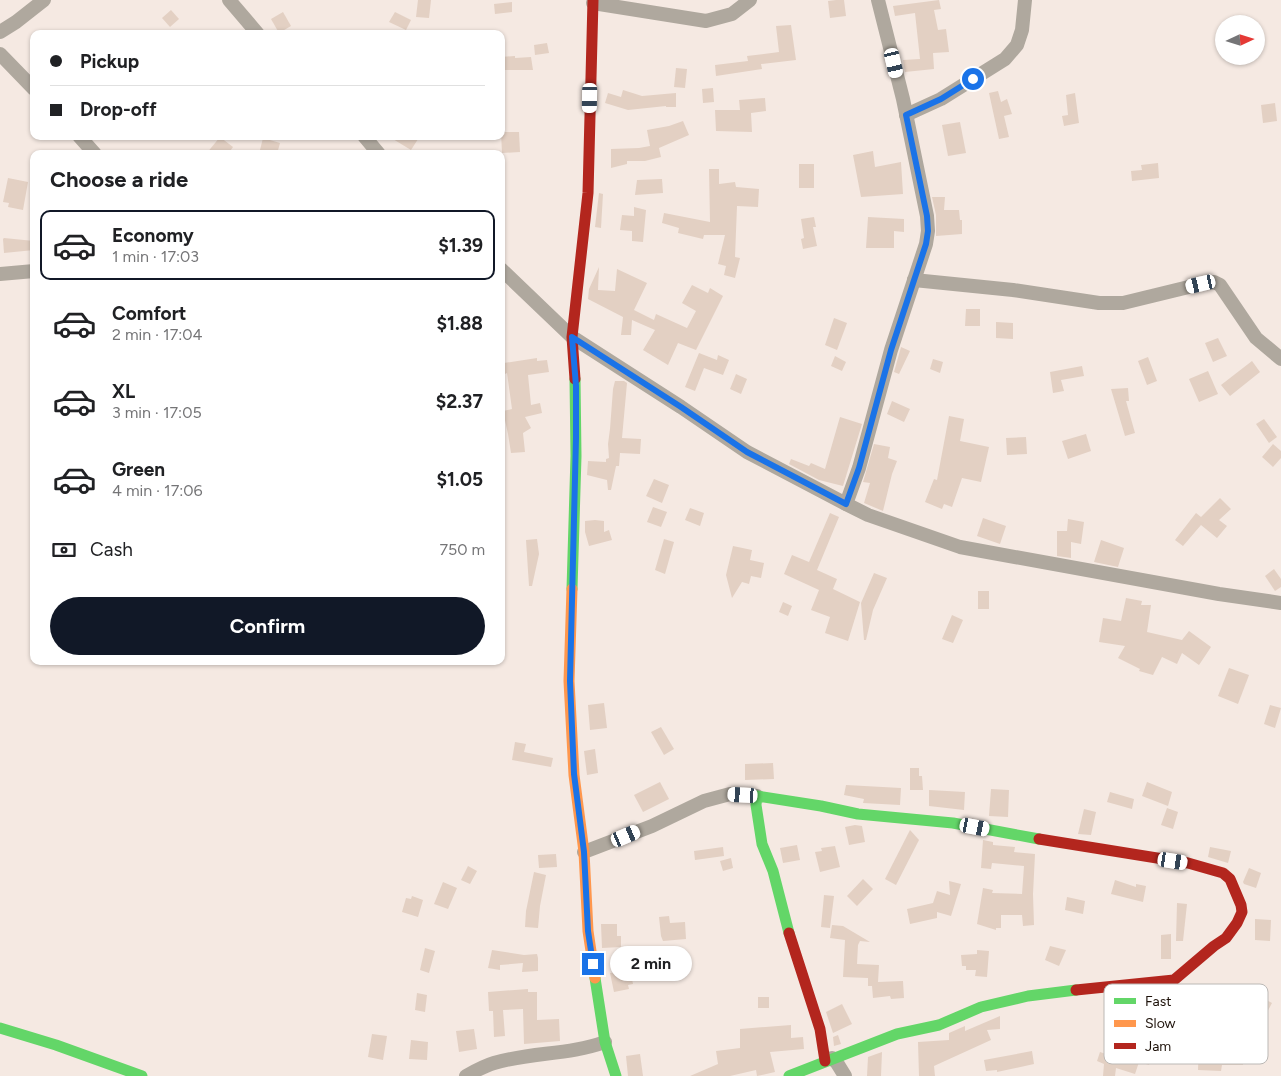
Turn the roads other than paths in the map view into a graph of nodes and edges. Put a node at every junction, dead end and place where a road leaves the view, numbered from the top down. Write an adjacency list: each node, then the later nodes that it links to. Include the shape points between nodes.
1 (44, 0): 8 (street)
2 (228, 0): 7 (street)
3 (750, 0): 6 (street, via 732,14 706,21)
4 (878, 0): 11 (street)
5 (1025, 0): 11 (street, via 1017,45 1004,59 941,99)
6 (593, 2): 20 (main road, via 588,193)
7 (254, 30)
8 (0, 32)
9 (0, 54): 10 (street)
10 (30, 85)
11 (906, 115): 19 (street, via 928,231)
12 (83, 140): 14 (street)
13 (367, 140): 15 (street)
14 (91, 150)
15 (376, 150)
16 (30, 271): 18 (street)
17 (505, 273): 20 (street)
18 (0, 274)
19 (914, 280): 21 (street, via 1100,303 1123,303 1214,282 1220,285 1256,338); 22 (street)
20 (572, 337): 22 (street, via 747,452); 25 (main road, via 576,446 570,681 574,774)
21 (1281, 359)
22 (846, 504): 23 (street, via 960,547)
23 (1281, 603)
24 (756, 796): 25 (street, via 730,794 704,801 645,829); 26 (main road, via 858,814 953,823 1188,863 1223,873 1230,879 1242,912 1226,938 1174,980); 30 (main road, via 762,844 773,870 786,928)
25 (584, 852): 29 (main road, via 588,931)
26 (1132, 984)
27 (1104, 987): 30 (main road, via 980,1006 939,1025 898,1034)
28 (0, 1028): 31 (main road)
29 (605, 1042): 32 (street, via 569,1052 494,1063); 33 (main road)
30 (828, 1060): 34 (main road); 35 (street, via 837,1063)
31 (142, 1076)
32 (466, 1076)
33 (616, 1076)
34 (789, 1076)
35 (845, 1076)

